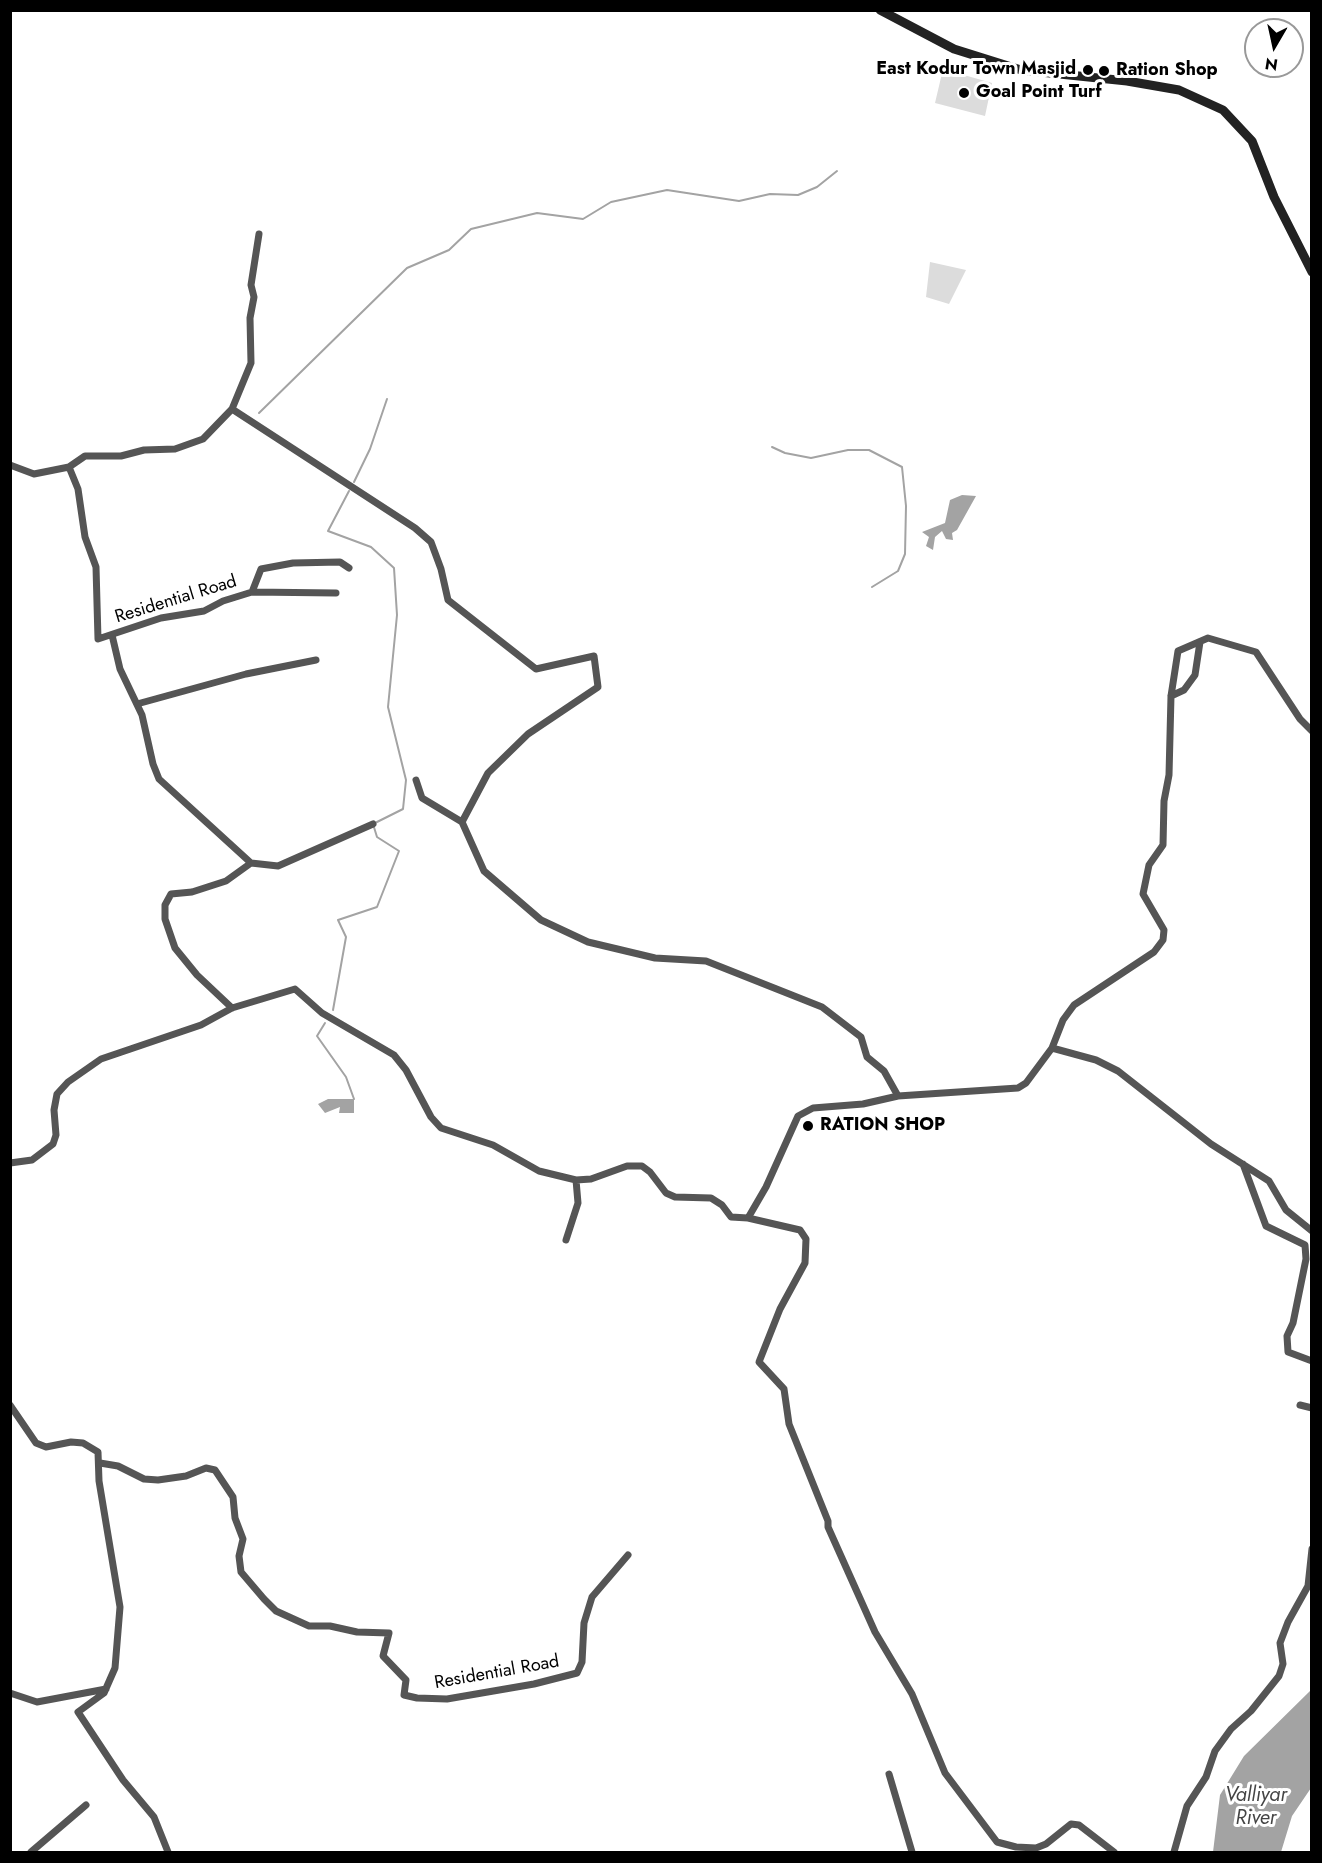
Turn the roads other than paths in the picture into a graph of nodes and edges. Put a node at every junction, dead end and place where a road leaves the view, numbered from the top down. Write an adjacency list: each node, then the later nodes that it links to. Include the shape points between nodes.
1 (879, 10): 3 (main road, via 954,49 1021,70 1179,90 1223,110 1252,141 1274,198)
2 (259, 234): 4 (street, via 251,285 251,363)
3 (1311, 269)
4 (232, 408): 6 (street, via 203,439 176,449 85,456); 17 (street, via 415,528 431,542 448,600 536,669 594,656 598,687 528,734 488,773)
5 (10, 465): 6 (street, via 34,474)
6 (69, 467): 10 (street, Residential Road, via 96,567 98,639)
7 (349, 568): 8 (street, Residential Road, via 340,562 293,563 261,569)
8 (252, 592): 9 (street); 10 (street, Residential Road, via 204,611 161,618)
9 (336, 593)
10 (112, 635): 14 (street, via 120,669)
11 (1200, 642): 13 (street, via 1195,675 1184,690); 13 (street, via 1178,651); 15 (street, via 1208,638 1256,652)
12 (316, 660): 14 (street, via 246,674)
13 (1171, 696): 21 (street, via 1163,845 1149,866 1143,894 1164,930 1163,940 1154,952 1074,1005 1062,1020)
14 (137, 704): 19 (street, via 159,779)
15 (1311, 731)
16 (416, 780): 17 (street, via 422,798)
17 (462, 822): 22 (street, via 484,871 541,920 588,942 655,958 706,961 822,1007 861,1037 867,1057 884,1071)
18 (373, 824): 19 (street, via 278,866)
19 (251, 863): 20 (street, via 226,881 171,894 165,905 175,948)
20 (232, 1008): 23 (street, via 201,1025 101,1059 68,1082 57,1094 53,1144 32,1160); 25 (street, via 295,989 322,1012 394,1056 441,1128 493,1145 539,1171)
21 (1052, 1048): 22 (street, via 1018,1088); 24 (street, via 1096,1060 1118,1071 1166,1111)
22 (898, 1096): 26 (street, via 863,1104 813,1108 798,1116)
23 (10, 1163)
24 (1243, 1164): 27 (street, via 1269,1181 1286,1210); 29 (street, via 1266,1227 1305,1245 1306,1259 1287,1336 1288,1352)
25 (576, 1180): 26 (street, via 591,1179 627,1166 642,1166 666,1193 711,1198 731,1216); 28 (street, via 578,1203)
26 (748, 1218): 43 (street, via 800,1230 806,1239 805,1263 780,1309 759,1362 784,1389 789,1424 828,1527 875,1632 912,1694 945,1773 997,1842 1016,1848 1036,1848 1071,1824 1079,1825)
27 (1311, 1231)
28 (566, 1240)
29 (1311, 1361)
30 (10, 1405): 33 (street, via 36,1443 46,1447 83,1443 98,1452)
31 (1300, 1405): 32 (street)
32 (1311, 1408)
33 (100, 1463): 35 (street, Residential Road, via 151,1480 186,1476 206,1468 215,1470 233,1497 243,1539 241,1572 264,1599 276,1611 309,1626 389,1633 383,1656 406,1680 404,1695 417,1698 447,1699 577,1673 592,1597); 36 (street, via 99,1481 120,1607 115,1668)
34 (1311, 1550): 44 (street, via 1308,1586 1280,1643 1283,1664 1279,1676 1215,1751 1206,1777 1187,1806)
35 (628, 1555)
36 (106, 1689): 37 (street, via 37,1702); 41 (street, via 78,1712 123,1780 154,1817)
37 (10, 1693)
38 (888, 1774): 42 (street)
39 (86, 1805): 40 (street)
40 (31, 1852)
41 (168, 1852)
42 (912, 1852)
43 (1114, 1852)
44 (1174, 1852)

